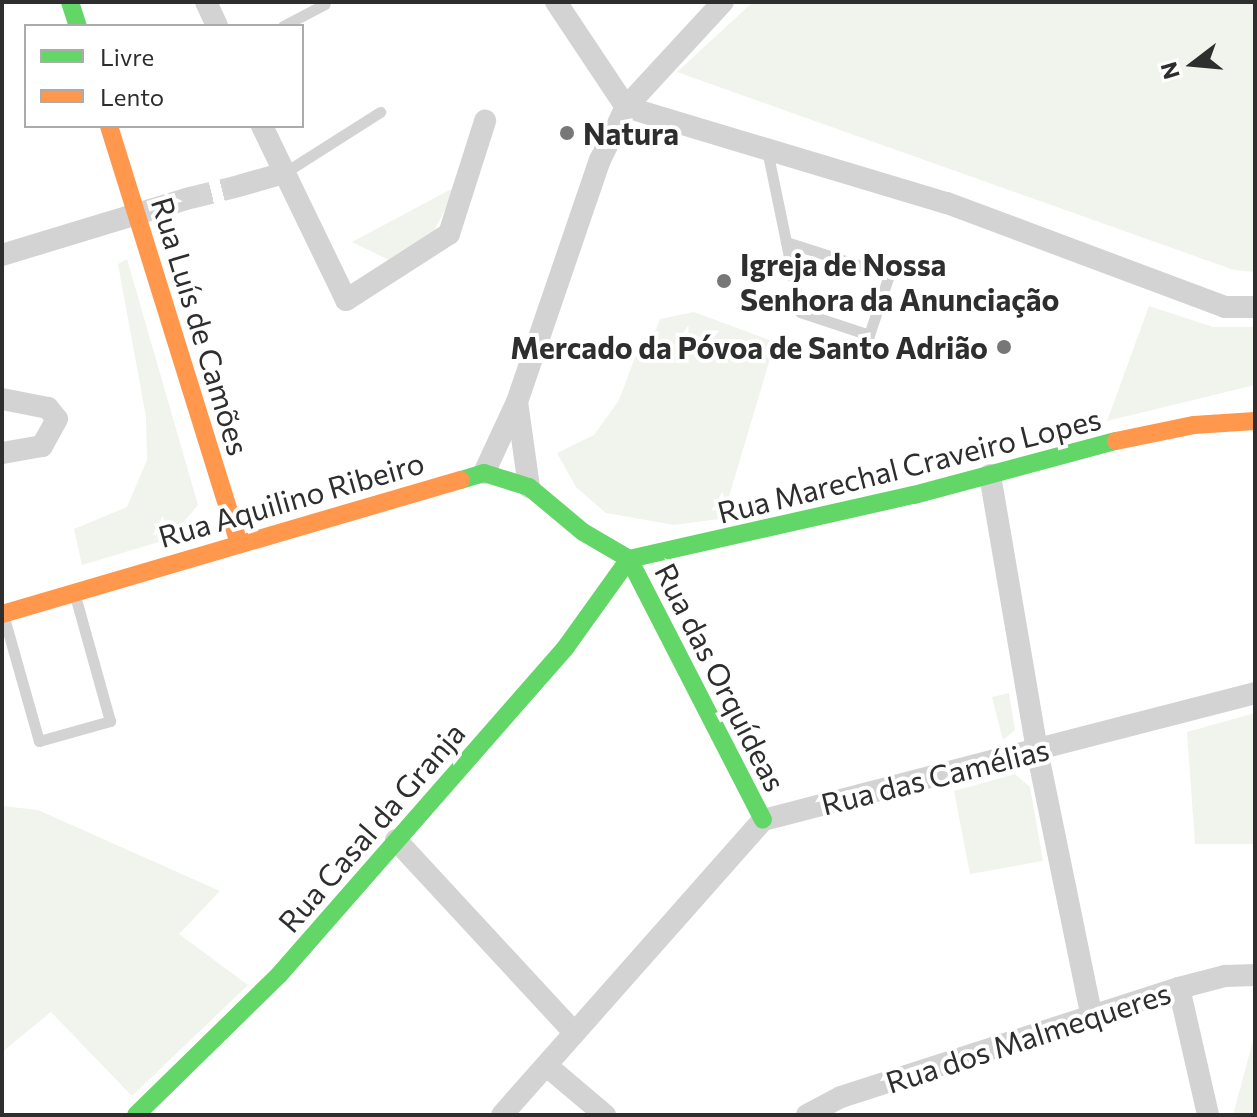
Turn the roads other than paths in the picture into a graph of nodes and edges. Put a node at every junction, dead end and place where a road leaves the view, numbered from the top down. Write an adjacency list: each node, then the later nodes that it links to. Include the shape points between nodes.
1 (70, 2): 6 (street)
2 (206, 2): 7 (street)
3 (556, 2): 9 (street)
4 (723, 2): 9 (street)
5 (325, 4): 8 (lane)
6 (77, 24)
7 (216, 24)
8 (287, 24)
9 (626, 107): 14 (street); 23 (street, via 600,160)
10 (380, 112): 15 (lane)
11 (485, 121): 15 (street, via 449,234 346,300)
12 (110, 128): 18 (street, Rua Luís de Camões)
13 (263, 128): 15 (street)
14 (767, 150): 19 (lane); 21 (street, via 947,203 1225,307)
15 (284, 173): 16 (street)
16 (235, 187)
17 (190, 198): 18 (street)
18 (136, 211): 20 (street); 29 (street, Rua Luís de Camões)
19 (786, 242): 19 (lane, via 800,312 869,335 889,275)
20 (2, 255)
21 (1255, 307)
22 (2, 399): 25 (street, via 48,408 57,419 42,446)
23 (517, 402): 26 (street); 28 (street)
24 (1255, 421): 27 (street, Rua Marechal Craveiro Lopes, via 1194,425)
25 (2, 453)
26 (484, 473): 28 (street); 29 (street, Rua Aquilino Ribeiro)
27 (990, 475): 30 (street, Rua Marechal Craveiro Lopes); 34 (street)
28 (529, 487): 30 (street, via 583,532)
29 (239, 543): 31 (street, Rua Aquilino Ribeiro)
30 (629, 559): 35 (street, Rua das Orquídeas); 36 (street, Rua Casal da Granja, via 566,647)
31 (73, 592): 32 (street, Rua Aquilino Ribeiro); 32 (lane, via 110,721 39,741)
32 (2, 614)
33 (1255, 693): 34 (street, Rua das Camélias)
34 (1037, 750): 35 (street, Rua das Camélias); 39 (street)
35 (763, 820): 40 (street)
36 (396, 840): 40 (street); 42 (street, Rua Casal da Granja, via 279,975)
37 (1255, 975): 38 (street, Rua dos Malmequeres)
38 (1179, 988): 39 (street, Rua dos Malmequeres); 46 (street)
39 (1092, 1017): 45 (street, Rua dos Malmequeres, via 841,1097)
40 (574, 1032): 41 (street)
41 (547, 1066): 43 (street); 44 (street)
42 (136, 1115)
43 (502, 1115)
44 (605, 1115)
45 (807, 1115)
46 (1208, 1115)

